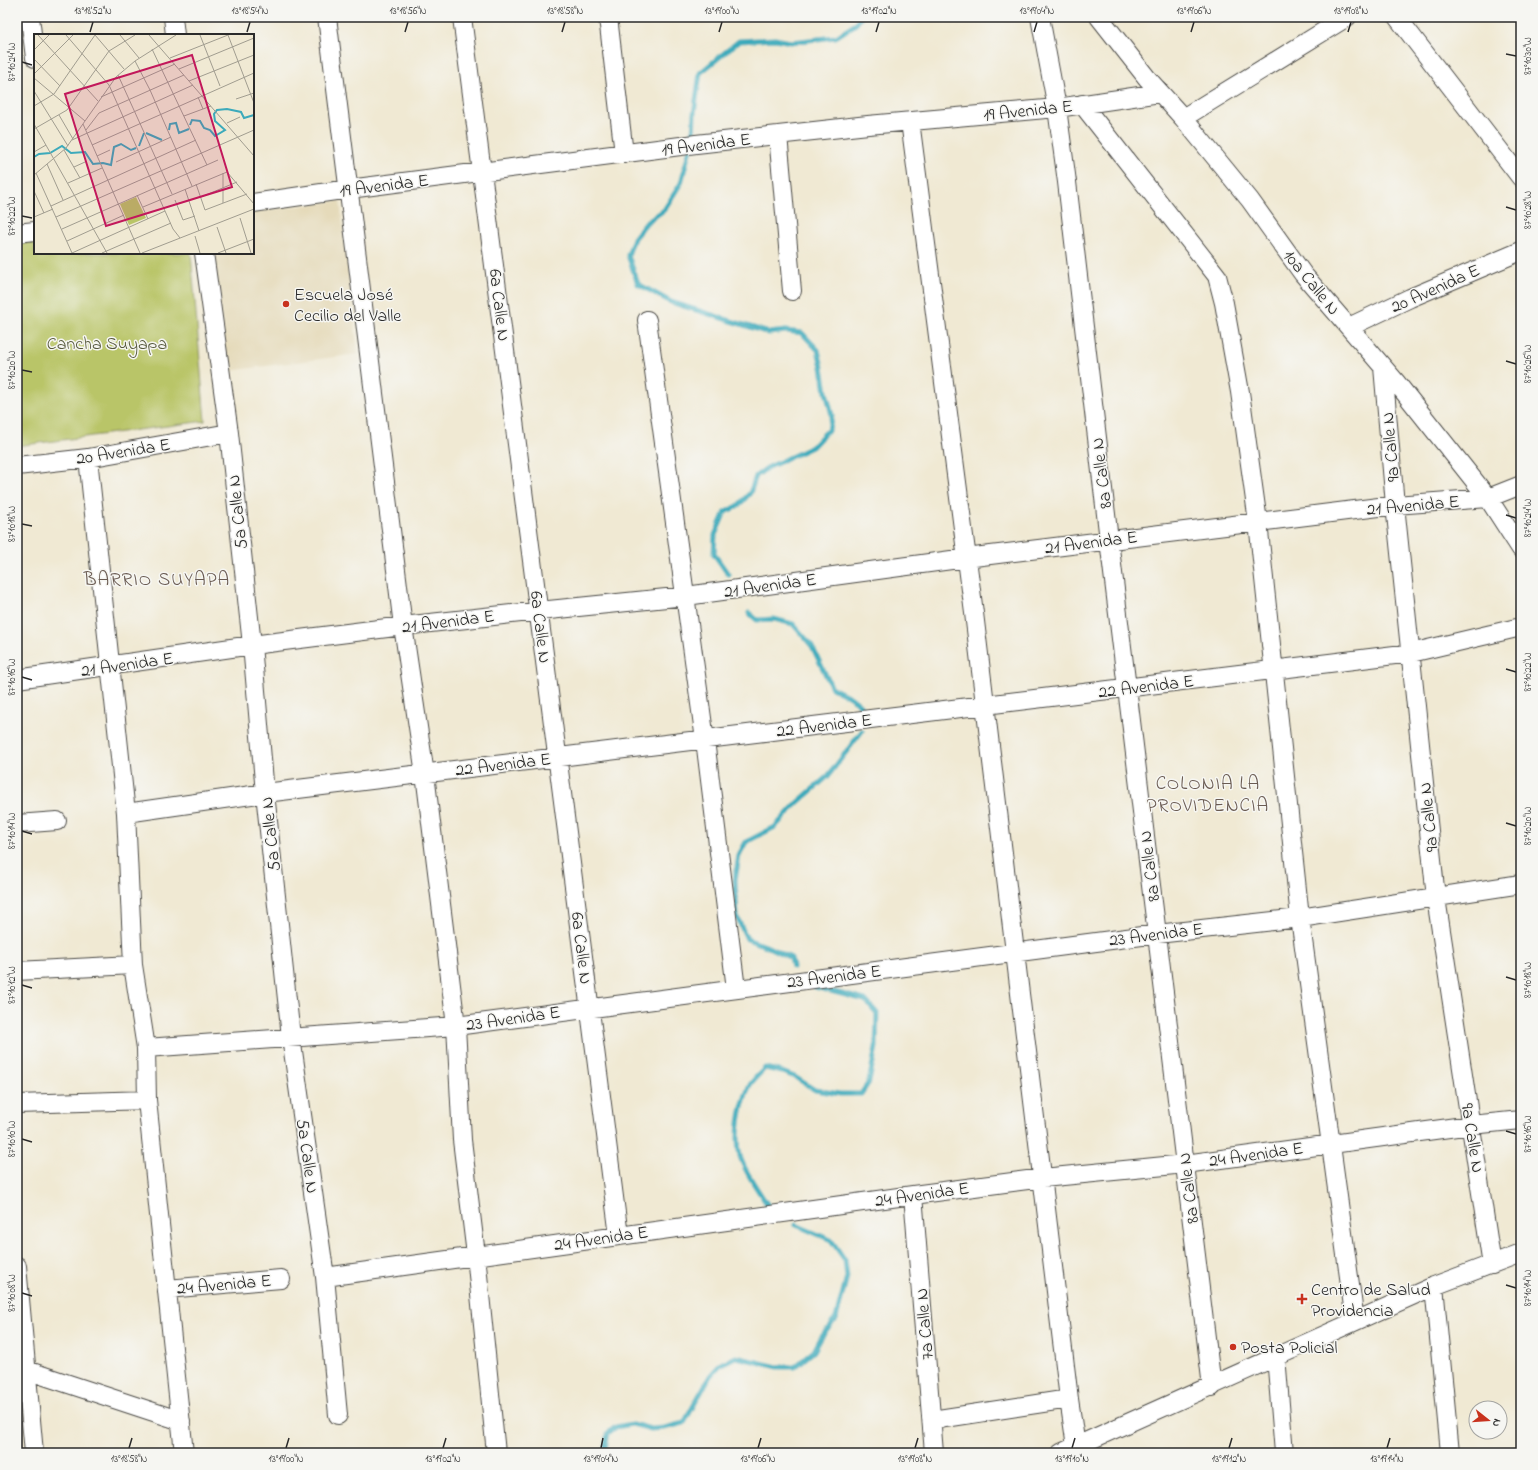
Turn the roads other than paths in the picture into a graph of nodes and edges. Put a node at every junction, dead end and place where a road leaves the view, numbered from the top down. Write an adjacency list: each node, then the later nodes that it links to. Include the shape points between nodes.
1 (30, 17): 11 (street)
2 (173, 17): 10 (street)
3 (327, 17): 21 (street)
4 (462, 17): 19 (street, 6a Calle N)
5 (608, 17): 18 (street)
6 (1040, 17): 14 (street)
7 (1099, 17): 12 (street, 10a Calle N)
8 (1347, 17): 15 (street)
9 (1397, 17): 20 (street)
10 (175, 34)
11 (34, 50)
12 (1160, 93): 13 (street, 19 Avenida E); 15 (street, 10a Calle N)
13 (1082, 104): 14 (street, 19 Avenida E); 37 (street, via 1217,276 1238,384)
14 (1057, 108): 16 (street, 19 Avenida E); 38 (street, 8a Calle N)
15 (1183, 118): 29 (street, 10a Calle N, via 1250,200 1303,274)
16 (910, 121): 17 (street, 19 Avenida E); 40 (street)
17 (778, 135): 18 (street, 19 Avenida E); 27 (street)
18 (624, 154): 19 (street, 19 Avenida E)
19 (482, 173): 21 (street, 19 Avenida E); 42 (street, 6a Calle N)
20 (1521, 178)
21 (349, 189): 22 (street, 19 Avenida E); 43 (street)
22 (254, 203)
23 (34, 231): 24 (street)
24 (17, 233)
25 (1521, 251): 29 (street, 20 Avenida E)
26 (204, 254): 31 (street, 5a Calle N)
27 (792, 291)
28 (647, 320): 41 (street)
29 (1349, 327): 30 (street, 10a Calle N)
30 (1383, 367): 35 (street, 10a Calle N); 36 (street, 9a Calle N)
31 (229, 433): 32 (street, 20 Avenida E); 45 (street, 5a Calle N)
32 (88, 458): 33 (street, 20 Avenida E); 47 (street)
33 (17, 466)
34 (1521, 485): 35 (street, 21 Avenida E)
35 (1488, 498): 36 (street, 21 Avenida E); 39 (street, 10a Calle N)
36 (1395, 505): 37 (street, 21 Avenida E); 46 (street, 9a Calle N)
37 (1258, 522): 38 (street, 21 Avenida E); 48 (street)
38 (1109, 540): 40 (street, 21 Avenida E); 50 (street, 8a Calle N)
39 (1521, 548)
40 (966, 558): 41 (street, 21 Avenida E); 51 (street)
41 (686, 596): 42 (street, 21 Avenida E); 52 (street)
42 (539, 611): 43 (street, 21 Avenida E); 53 (street, 6a Calle N)
43 (403, 626): 45 (street, 21 Avenida E); 54 (street)
44 (1521, 627): 46 (street, 22 Avenida E)
45 (252, 645): 47 (street, 21 Avenida E); 55 (street, 5a Calle N)
46 (1411, 653): 48 (street, 22 Avenida E); 60 (street, 9a Calle N)
47 (109, 667): 49 (street, 21 Avenida E); 56 (street)
48 (1274, 670): 50 (street, 22 Avenida E); 61 (street)
49 (17, 679)
50 (1127, 688): 51 (street, 22 Avenida E); 62 (street, 8a Calle N)
51 (986, 705): 52 (street, 22 Avenida E); 63 (street)
52 (705, 740): 53 (street, 22 Avenida E); 66 (street)
53 (558, 758): 54 (street, 22 Avenida E); 67 (street, 6a Calle N)
54 (425, 774): 55 (street, 22 Avenida E); 68 (street)
55 (265, 794): 56 (street, 22 Avenida E); 69 (street, 5a Calle N)
56 (126, 813): 64 (street)
57 (57, 821): 58 (street)
58 (17, 824)
59 (1521, 884): 60 (street, 23 Avenida E)
60 (1436, 898): 61 (street, 23 Avenida E); 74 (street, 9a Calle N)
61 (1300, 918): 62 (street, 23 Avenida E); 75 (street)
62 (1157, 934): 63 (street, 23 Avenida E); 76 (street, 8a Calle N)
63 (1016, 952): 66 (street, 23 Avenida E); 77 (street)
64 (133, 965): 65 (street); 70 (street)
65 (17, 971)
66 (736, 989): 67 (street, 23 Avenida E)
67 (590, 1008): 68 (street, 23 Avenida E); 79 (street, 6a Calle N)
68 (456, 1026): 69 (street, 23 Avenida E); 81 (street, via 462,1140)
69 (291, 1037): 70 (street, 23 Avenida E); 84 (street, 5a Calle N)
70 (146, 1048): 71 (street)
71 (147, 1100): 72 (street); 87 (street)
72 (17, 1104)
73 (1521, 1120): 74 (street, 24 Avenida E)
74 (1471, 1125): 75 (street, 24 Avenida E); 82 (street, 9a Calle N)
75 (1331, 1144): 76 (street, 24 Avenida E); 88 (street)
76 (1185, 1164): 77 (street, 24 Avenida E); 91 (street, 8a Calle N)
77 (1043, 1178): 78 (street, 24 Avenida E); 92 (street)
78 (913, 1195): 79 (street, 24 Avenida E); 94 (street, 7a Calle N)
79 (619, 1236): 81 (street, 24 Avenida E)
80 (1521, 1253): 82 (street)
81 (476, 1255): 84 (street, 24 Avenida E); 99 (street)
82 (1492, 1264): 86 (street)
83 (17, 1266): 90 (street)
84 (325, 1277): 93 (street, 5a Calle N)
85 (281, 1279): 87 (street, 24 Avenida E)
86 (1434, 1286): 88 (street); 102 (street)
87 (167, 1289): 95 (street)
88 (1355, 1321): 89 (street)
89 (1276, 1356): 91 (street); 101 (street)
90 (22, 1369): 95 (street); 97 (street)
91 (1212, 1387): 96 (street)
92 (1069, 1399): 94 (street); 96 (street)
93 (338, 1415)
94 (932, 1420): 100 (street, 7a Calle N)
95 (181, 1421): 98 (street)
96 (1072, 1451)
97 (34, 1453)
98 (184, 1453)
99 (496, 1453)
100 (934, 1453)
101 (1284, 1453)
102 (1450, 1453)

